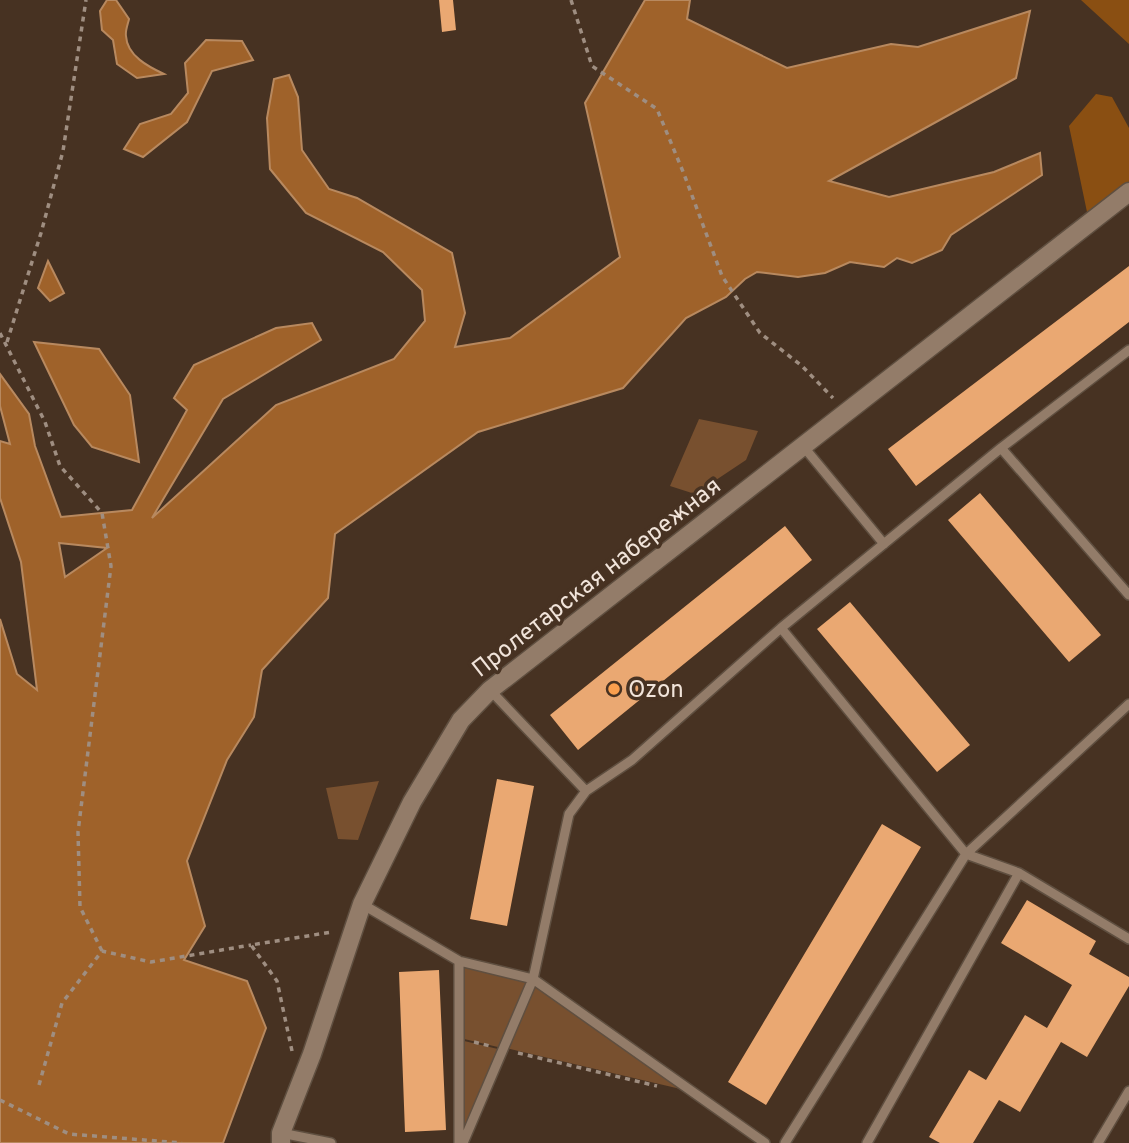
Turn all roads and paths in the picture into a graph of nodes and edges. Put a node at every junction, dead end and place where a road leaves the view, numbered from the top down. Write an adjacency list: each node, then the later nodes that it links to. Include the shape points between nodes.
1 (86, 0): 5 (path, via 63,151)
2 (571, 0): 7 (path, via 592,66 657,109 722,276 752,322)
3 (1129, 192): 8 (street, Пролетарская набережная)
4 (0, 333): 5 (path)
5 (6, 343): 22 (path, via 45,422 60,466 102,513 111,566 78,832 80,907)
6 (1129, 350): 9 (lane)
7 (834, 399)
8 (803, 446): 10 (lane); 13 (street, Пролетарская набережная)
9 (1001, 448): 10 (lane); 11 (lane)
10 (884, 544): 12 (lane)
11 (1129, 595)
12 (781, 628): 15 (lane, via 632,760); 16 (lane)
13 (490, 690): 15 (lane); 18 (street, Пролетарская набережная, via 461,720 412,802)
14 (1129, 705): 16 (lane)
15 (586, 791): 24 (lane, via 569,814)
16 (966, 854): 17 (lane); 37 (lane)
17 (1019, 873): 20 (lane); 38 (lane)
18 (362, 904): 19 (street, Пролетарская набережная); 23 (lane)
19 (353, 929): 21 (path); 32 (street, Пролетарская набережная)
20 (1129, 939)
21 (251, 945): 22 (path, via 151,961); 27 (path, via 277,981)
22 (102, 951): 28 (path, via 62,1003)
23 (459, 961): 24 (lane); 25 (lane)
24 (533, 979): 26 (lane); 36 (lane)
25 (459, 1039): 26 (path); 35 (lane)
26 (503, 1049): 29 (path); 35 (lane)
27 (293, 1055)
28 (39, 1085)
29 (664, 1088)
30 (1129, 1091): 39 (lane)
31 (0, 1100): 33 (path, via 69,1133)
32 (281, 1138): 34 (lane)
33 (182, 1143)
34 (331, 1143)
35 (461, 1143)
36 (765, 1143)
37 (785, 1143)
38 (867, 1143)
39 (1098, 1143)

